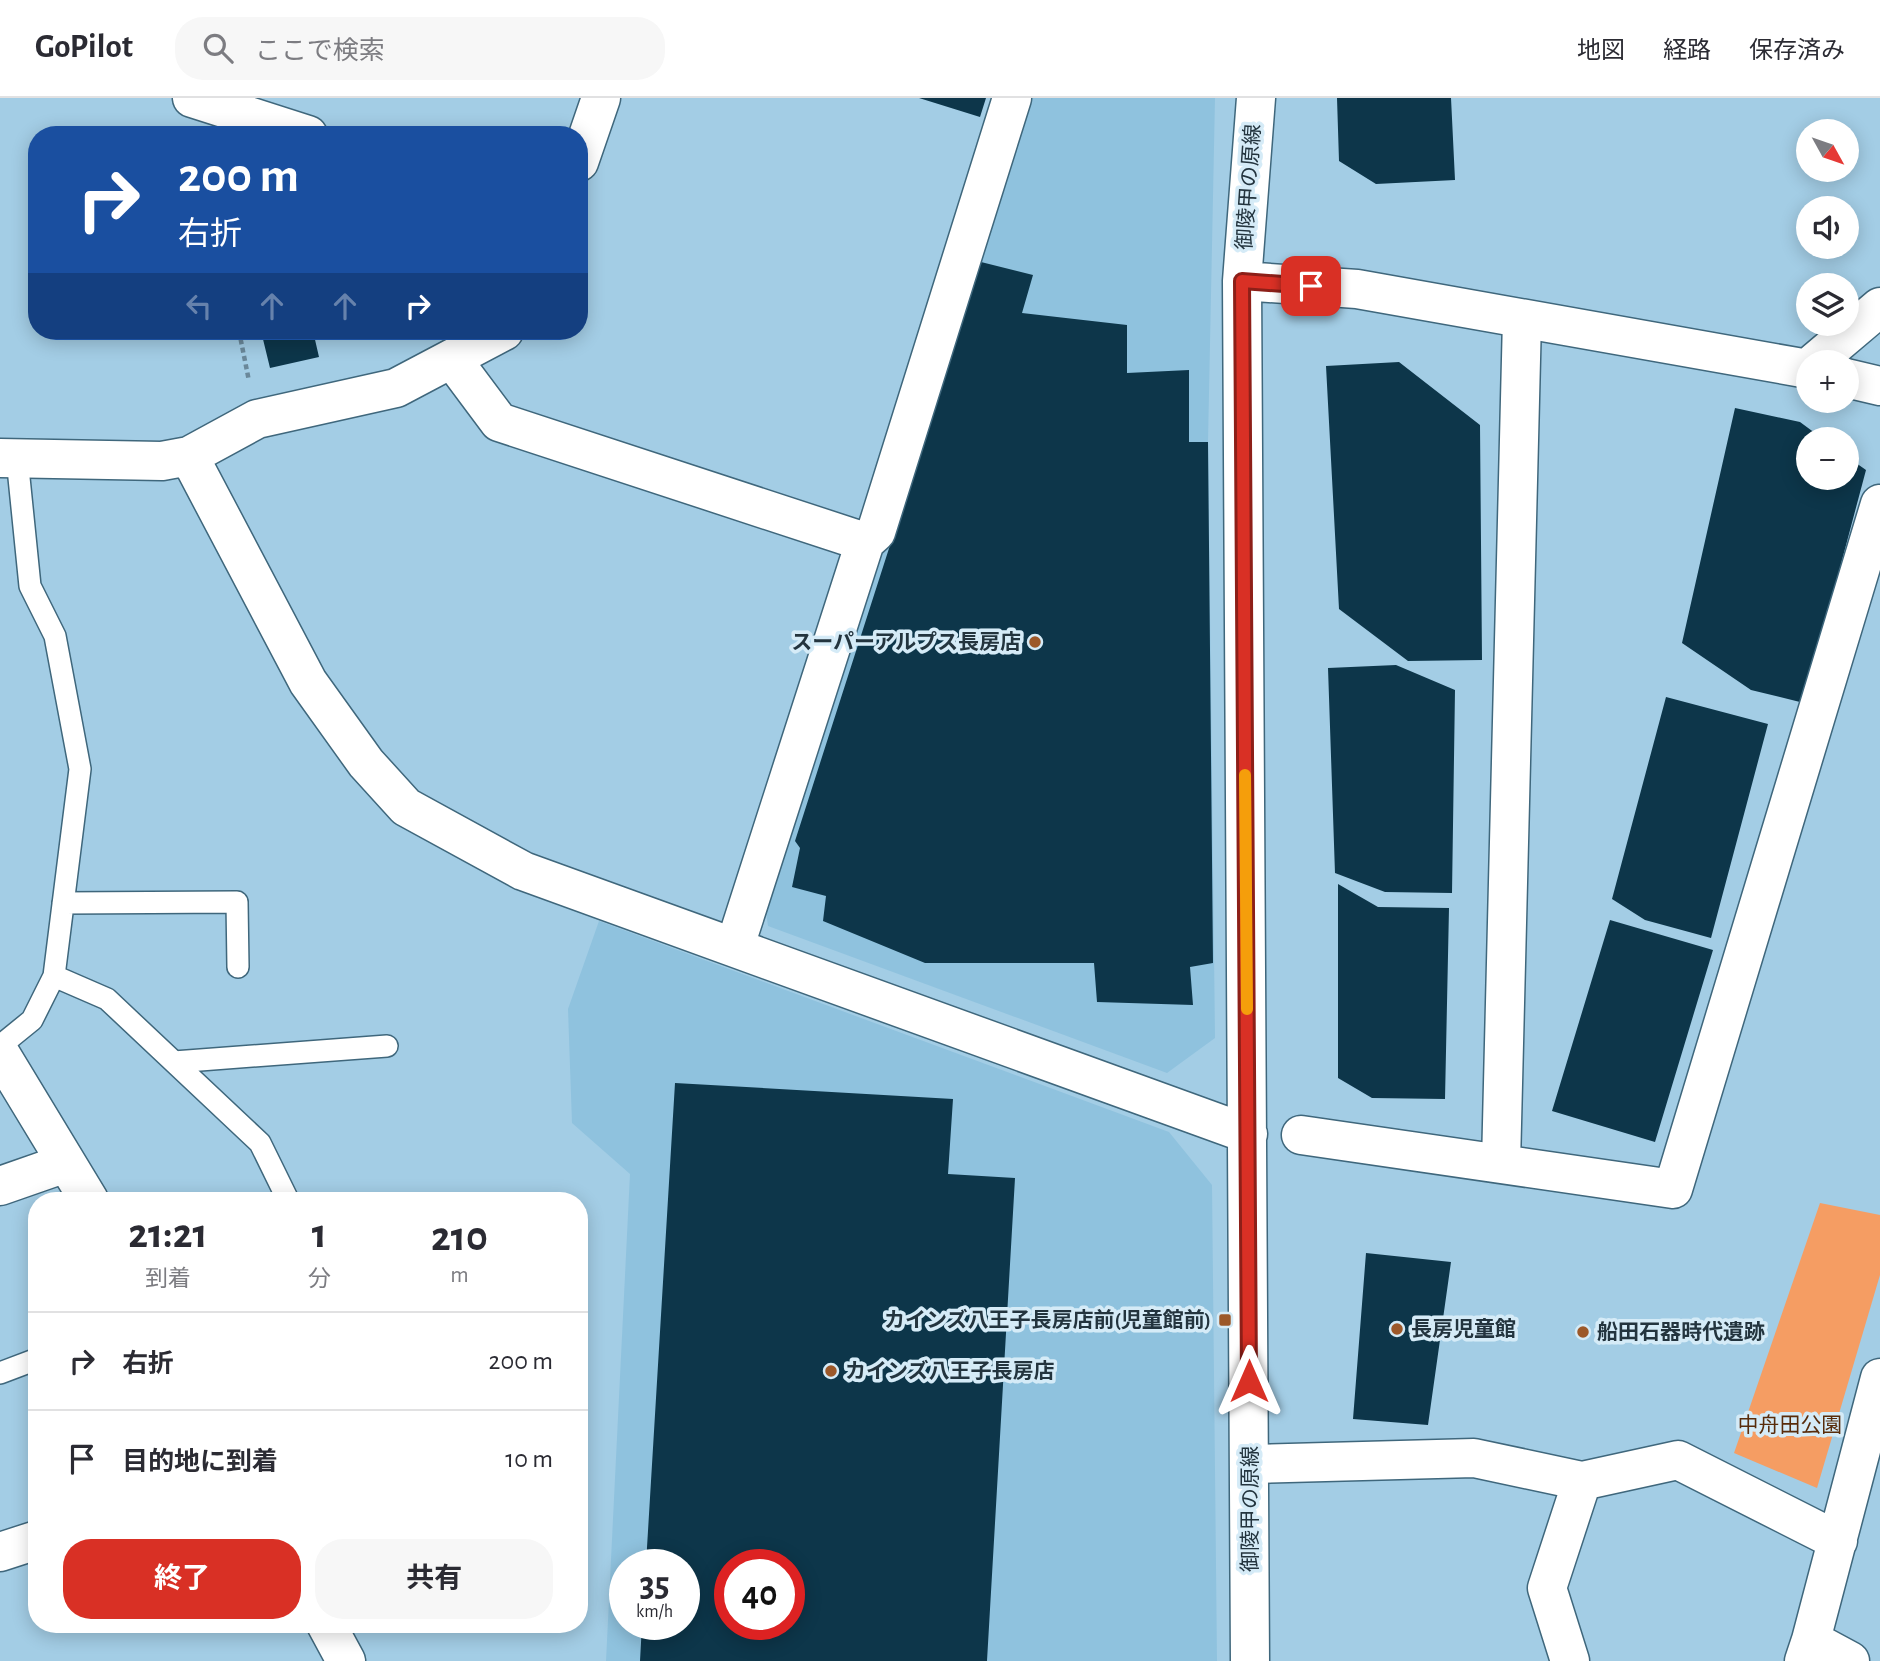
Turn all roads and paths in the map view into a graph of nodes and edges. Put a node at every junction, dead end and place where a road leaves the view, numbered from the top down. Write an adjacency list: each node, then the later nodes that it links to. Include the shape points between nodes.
1 (192, 98): 5 (street)
2 (601, 98): 6 (street)
3 (1012, 98): 21 (street, via 876,532)
4 (1256, 98): 7 (street, 御陵甲の原線)
5 (281, 126)
6 (588, 136)
7 (1242, 281): 9 (street, via 1357,289); 30 (street, 御陵甲の原線)
8 (1880, 307): 12 (street)
9 (1522, 318): 14 (street); 33 (street)
10 (241, 340): 17 (path)
11 (487, 340): 13 (street)
12 (1829, 350)
13 (452, 359): 17 (street, via 396,388); 21 (street, via 499,422)
14 (1796, 367)
15 (1859, 381): 16 (street)
16 (1880, 386)
17 (257, 419): 18 (street)
18 (189, 456): 19 (street, via 162,461); 23 (street, via 308,682 366,763 406,807 523,871)
19 (9, 458): 22 (lane, via 30,586 55,636 80,769)
20 (1880, 504): 33 (street, via 1673,1188)
21 (865, 542): 23 (street)
22 (63, 903): 24 (lane, via 237,902); 25 (lane)
23 (735, 946): 30 (street)
24 (238, 967)
25 (54, 976): 26 (lane, via 32,1020); 29 (lane, via 107,999)
26 (0, 1046)
27 (387, 1046): 29 (lane)
28 (0, 1053): 32 (street)
29 (174, 1062): 36 (lane, via 260,1143)
30 (1248, 1135): 40 (street, 御陵甲の原線)
31 (1301, 1135): 33 (street)
32 (66, 1163): 34 (street); 35 (street)
33 (1501, 1164)
34 (0, 1186)
35 (84, 1192)
36 (284, 1192)
37 (28, 1362): 38 (lane)
38 (0, 1373)
39 (1880, 1378): 42 (street)
40 (1250, 1464): 41 (street, via 1474,1458); 48 (street, 御陵甲の原線)
41 (1582, 1481): 42 (street, via 1678,1460); 49 (street, via 1547,1588)
42 (1838, 1541): 46 (street)
43 (28, 1543): 44 (street)
44 (0, 1552)
45 (332, 1633): 47 (street)
46 (1808, 1651): 50 (street)
47 (346, 1661)
48 (1250, 1661)
49 (1570, 1661)
50 (1850, 1661)

